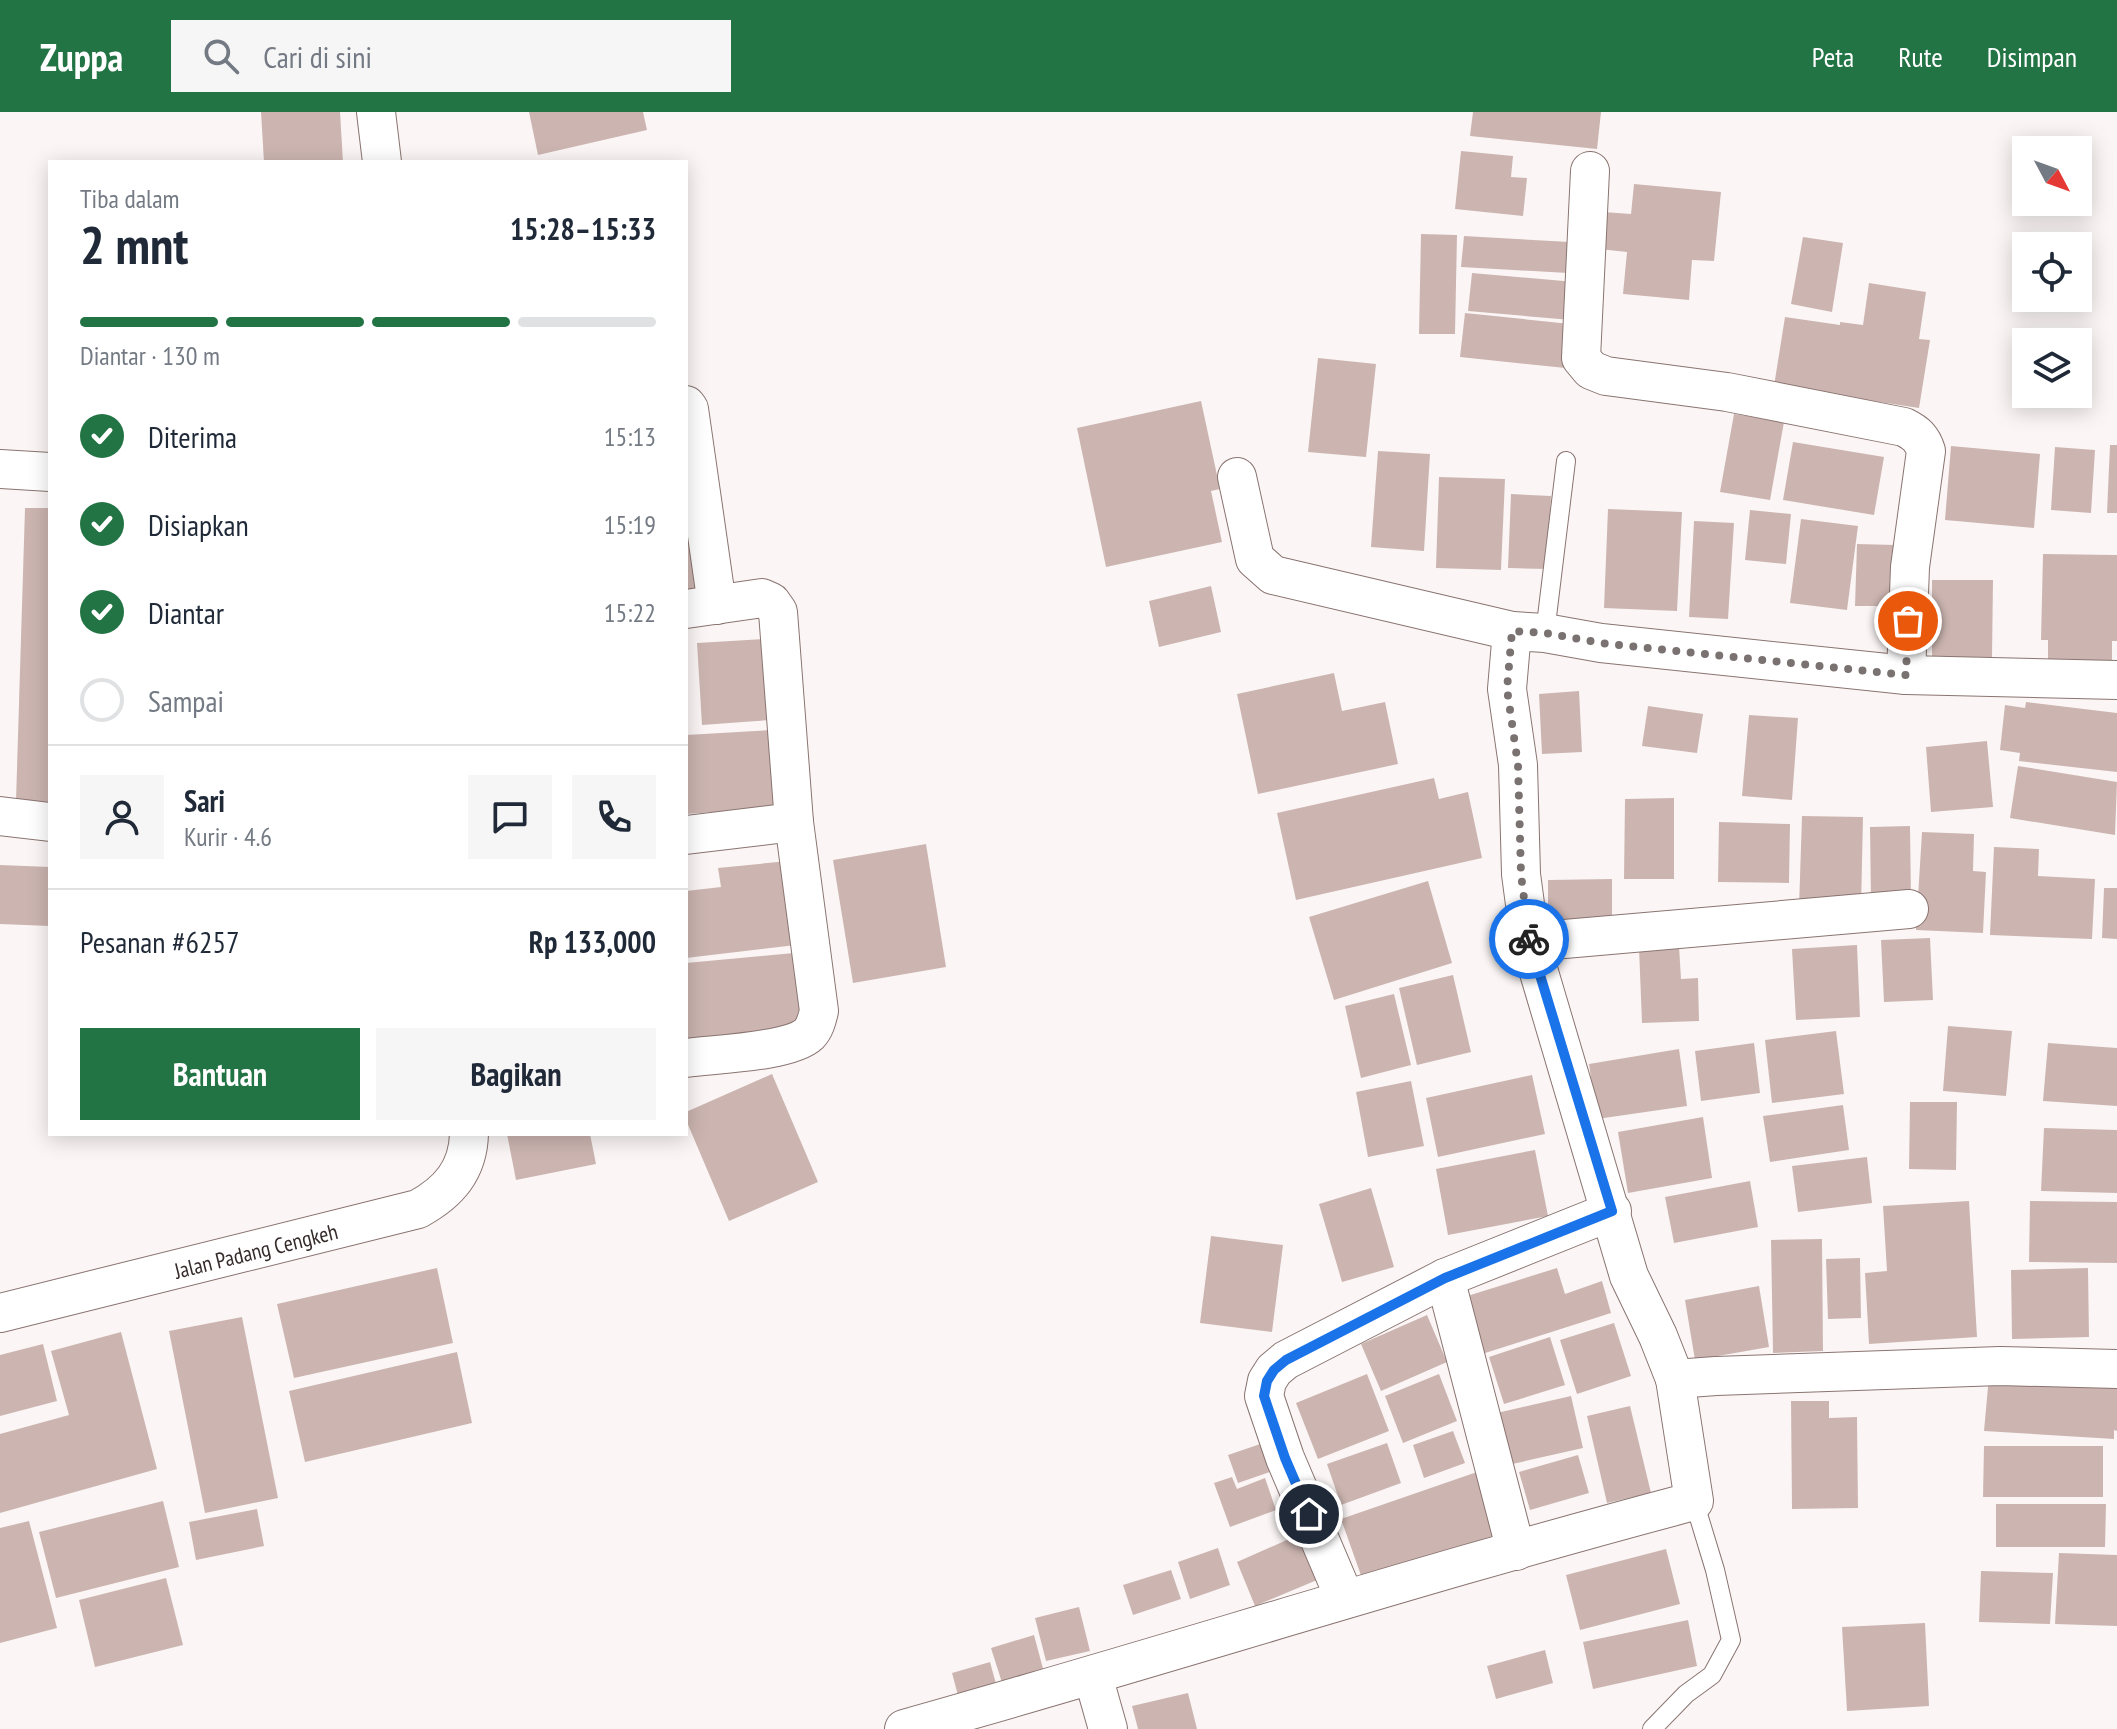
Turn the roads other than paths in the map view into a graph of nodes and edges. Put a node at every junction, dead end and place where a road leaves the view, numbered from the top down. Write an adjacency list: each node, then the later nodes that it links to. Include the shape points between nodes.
1 (376, 112): 2 (street)
2 (382, 160)
3 (1590, 171): 11 (street, via 1581,358 1591,370 1904,427 1923,442)
4 (688, 408): 9 (street)
5 (1566, 461): 10 (lane)
6 (0, 469): 7 (street)
7 (48, 472)
8 (1237, 477): 10 (street, via 1255,559 1273,575)
9 (701, 607): 15 (street, via 762,598 778,612)
10 (1529, 632): 11 (street); 18 (street, via 1507,689 1518,765 1521,874)
11 (1906, 675): 12 (street)
12 (2117, 680)
13 (0, 816): 14 (street)
14 (48, 822)
15 (794, 822): 16 (street); 19 (street, via 819,1011 812,1031 799,1041 768,1048)
16 (688, 835)
17 (1909, 909): 18 (street)
18 (1530, 942): 21 (street)
19 (688, 1058)
20 (469, 1136): 23 (street, Jalan Padang Cengkeh, via 462,1169 447,1189 418,1209)
21 (1612, 1211): 22 (street); 25 (street, via 1629,1276)
22 (1445, 1278): 27 (street); 28 (street, via 1286,1360 1267,1381 1264,1396 1285,1458)
23 (0, 1313)
24 (2117, 1369): 25 (street, via 2000,1366)
25 (1675, 1379): 26 (street)
26 (1694, 1501): 27 (street); 32 (lane, via 1731,1640 1712,1675)
27 (1516, 1551): 28 (street)
28 (1345, 1599): 29 (street)
29 (1093, 1676): 30 (street); 31 (street)
30 (904, 1729)
31 (1108, 1729)
32 (1652, 1729)

